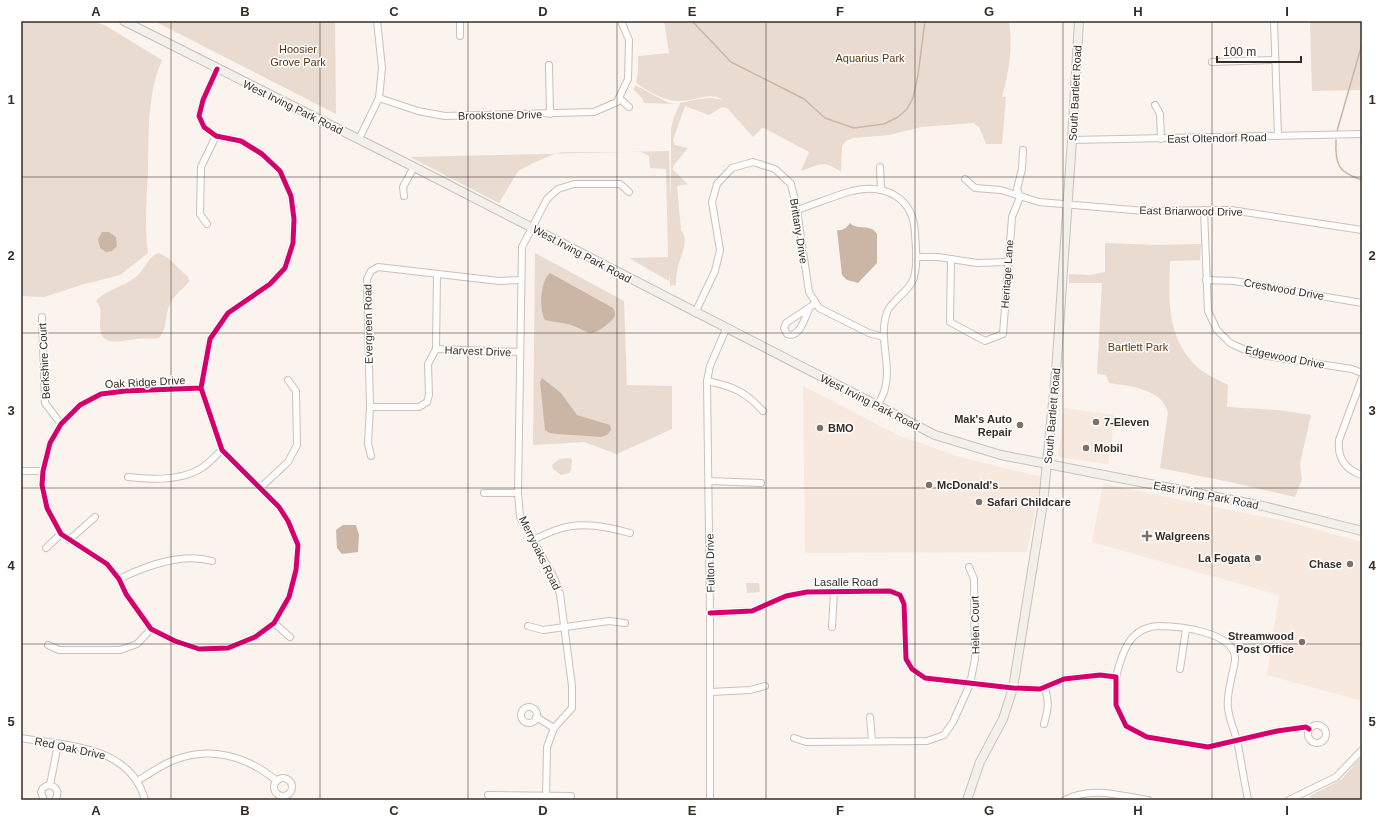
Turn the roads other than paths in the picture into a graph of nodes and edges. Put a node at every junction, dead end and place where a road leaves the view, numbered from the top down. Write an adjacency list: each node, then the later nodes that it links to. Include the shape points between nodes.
1 (124, 21): 11 (main road, West Irving Park Road)
2 (377, 21): 12 (street, via 382,68)
3 (460, 21): 7 (street)
4 (621, 21): 13 (street, via 629,40 630,61 628,79)
5 (1078, 21): 22 (main road, South Bartlett Road)
6 (1274, 21): 8 (street)
7 (460, 36)
8 (1274, 60): 9 (street); 19 (street)
9 (1212, 62)
10 (549, 65): 16 (street)
11 (217, 69): 18 (street, via 199,116 204,127); 21 (main road, West Irving Park Road)
12 (379, 98): 16 (street, Brookstone Drive, via 418,111 445,116); 21 (street)
13 (620, 98): 15 (street); 16 (street, Brookstone Drive, via 594,112)
14 (1155, 105): 20 (street, via 1160,114)
15 (629, 107)
16 (550, 114)
17 (1362, 134): 19 (street, East Oltendorf Road)
18 (216, 136): 34 (street, via 201,167 200,214); 56 (street, Oak Ridge Drive, via 241,141 262,154 280,171 291,196 294,219 293,243 285,268 270,284 228,313 210,339)
19 (1278, 136): 20 (street, East Oltendorf Road)
20 (1161, 139): 22 (street, East Oltendorf Road)
21 (359, 140): 24 (main road, West Irving Park Road)
22 (1072, 140): 31 (main road, South Bartlett Road)
23 (1024, 150): 30 (street, via 1017,189)
24 (414, 166): 29 (street, via 403,187); 35 (main road, West Irving Park Road)
25 (880, 167): 27 (street)
26 (965, 179): 30 (street, East Briarwood Drive, via 975,188 1001,190)
27 (881, 190): 32 (street, via 853,191); 37 (street, via 896,195 908,206 915,223)
28 (629, 192): 35 (street, Merryoaks Road, via 620,184 574,184 558,189 547,199)
29 (404, 196)
30 (1020, 197): 31 (street, East Briarwood Drive); 39 (street, Heritage Lane, via 1012,217)
31 (1067, 206): 33 (street, East Briarwood Drive, via 1145,211); 63 (main road, South Bartlett Road)
32 (797, 210): 43 (street, Brittany Drive, via 808,292); 46 (street, Brittany Drive, via 791,184 775,169 753,162 736,167 724,176 717,184 712,202 720,250 715,271)
33 (1204, 210): 36 (street, East Briarwood Drive, via 1242,211); 42 (street, Edgewood Drive)
34 (207, 224)
35 (531, 227): 41 (street, Merryoaks Road, via 522,247); 46 (main road, West Irving Park Road)
36 (1362, 230)
37 (916, 257): 38 (street); 49 (street, via 913,279 889,310)
38 (951, 259): 39 (street, via 977,263); 39 (street, Heritage Lane, via 950,322 985,341 1003,334)
39 (1007, 262)
40 (437, 275): 41 (street, Evergreen Road, via 499,281); 50 (street); 58 (street, Evergreen Road, via 378,267 371,271 367,279)
41 (520, 280): 51 (street, Merryoaks Road)
42 (1206, 280): 44 (street, Crestwood Drive, via 1234,281); 52 (street, Edgewood Drive, via 1208,311 1217,330 1230,343 1254,354 1352,369)
43 (816, 303): 45 (street); 49 (street, Brittany Drive, via 819,308)
44 (1362, 303)
45 (809, 309): 45 (street, via 786,323 784,328 787,334 797,333)
46 (695, 313): 48 (main road, West Irving Park Road)
47 (42, 317): 60 (street, Berkshire Court, via 45,403)
48 (726, 329): 55 (street, Fulton Drive, via 710,366); 57 (main road, West Irving Park Road)
49 (883, 337): 57 (street, via 886,388)
50 (436, 349): 51 (street, Harvest Drive); 58 (street, via 428,364 427,402 419,407)
51 (520, 352): 72 (street, Merryoaks Road)
52 (1362, 373)
53 (1362, 378): 66 (street, via 1338,448 1346,466)
54 (288, 380): 70 (street, via 296,392 297,445 288,462)
55 (707, 381): 59 (street, via 746,394); 68 (street, Fulton Drive)
56 (201, 388): 60 (street, Oak Ridge Drive, via 100,394 80,405); 61 (street, Oak Ridge Drive)
57 (878, 405): 63 (main road, West Irving Park Road, via 935,435 1001,455)
58 (370, 407): 62 (street, Evergreen Road, via 368,443)
59 (763, 411)
60 (61, 424): 65 (street, Oak Ridge Drive, via 50,443)
61 (222, 450): 67 (street, via 203,467 178,476 152,480); 70 (street, Oak Ridge Drive)
62 (371, 456)
63 (1048, 465): 74 (main road, East Irving Park Road, via 1263,506); 98 (main road, South Bartlett Road)
64 (21, 471): 65 (street)
65 (43, 471): 76 (street, Oak Ridge Drive, via 42,485 47,508)
66 (1362, 475)
67 (128, 477)
68 (709, 481): 69 (street); 84 (street, Fulton Drive)
69 (761, 483)
70 (261, 487): 85 (street, Oak Ridge Drive, via 288,521 298,545 290,597)
71 (484, 493): 72 (street)
72 (518, 493): 78 (street, Merryoaks Road, via 520,517)
73 (95, 517): 77 (street)
74 (1362, 532)
75 (630, 533): 78 (street, via 587,525 560,528)
76 (62, 534): 77 (street, Oak Ridge Drive); 79 (street)
77 (69, 540): 82 (street, Oak Ridge Drive, via 107,564)
78 (533, 540): 89 (street, Merryoaks Road, via 558,588)
79 (46, 548)
80 (212, 562): 82 (street, via 203,559 172,560 141,568)
81 (968, 567): 96 (street, Helen Court, via 974,579 975,659)
82 (119, 579): 90 (street, Oak Ridge Drive, via 126,594)
83 (834, 592): 84 (street, Lasalle Road, via 807,592 786,596 752,612); 88 (street); 96 (street, Lasalle Road, via 890,591 900,595 904,604 906,659 912,670 925,678)
84 (710, 613): 100 (street, Fulton Drive)
85 (274, 623): 90 (street, Oak Ridge Drive, via 255,637 228,648 198,649); 92 (street)
86 (625, 623): 89 (street, via 609,621)
87 (528, 626): 89 (street, via 543,630)
88 (832, 627)
89 (565, 628): 104 (street, Merryoaks Road, via 572,708)
90 (151, 629): 93 (street, via 137,644 120,650 59,650)
91 (1186, 630): 94 (street); 95 (street, via 1153,626 1136,633 1122,651); 109 (street, via 1211,634 1227,641 1235,658 1228,707)
92 (290, 637)
93 (48, 645)
94 (1180, 669)
95 (1116, 677): 99 (street, via 1100,675 1064,679); 109 (street, via 1116,705 1126,726 1147,737 1208,747)
96 (970, 684): 98 (street, Lasalle Road); 108 (street, Helen Court, via 953,722 944,735 927,741)
97 (765, 686): 100 (street, via 750,690)
98 (1013, 688): 99 (street, Lasalle Road); 122 (main road, South Bartlett Road, via 1003,719 980,762)
99 (1044, 688): 103 (street, via 1052,705)
100 (710, 692): 121 (street, Fulton Drive)
101 (536, 717): 104 (street)
102 (870, 718): 108 (street)
103 (1047, 721)
104 (554, 728): 117 (street, Merryoaks Road, via 547,747)
105 (1310, 729): 109 (street, via 1277,731)
106 (21, 738): 110 (street, Red Oak Drive)
107 (794, 738): 108 (street, Helen Court, via 806,742)
108 (872, 740)
109 (1237, 741): 125 (street)
110 (58, 744): 112 (street, Red Oak Drive, via 108,755 124,765); 114 (street)
111 (1362, 750): 126 (street, via 1336,777)
112 (137, 780): 113 (street, via 178,759 212,754 228,755 248,762); 120 (street, Red Oak Drive)
113 (277, 781)
114 (50, 785): 118 (street, via 42,790 41,796); 119 (street, via 58,792)
115 (488, 795): 117 (street)
116 (571, 796): 117 (street)
117 (546, 798)
118 (44, 800)
119 (55, 800)
120 (145, 800)
121 (710, 800)
122 (968, 800)
123 (1065, 800): 124 (street, via 1076,794 1092,792)
124 (1148, 800)
125 (1248, 800)
126 (1289, 800)

